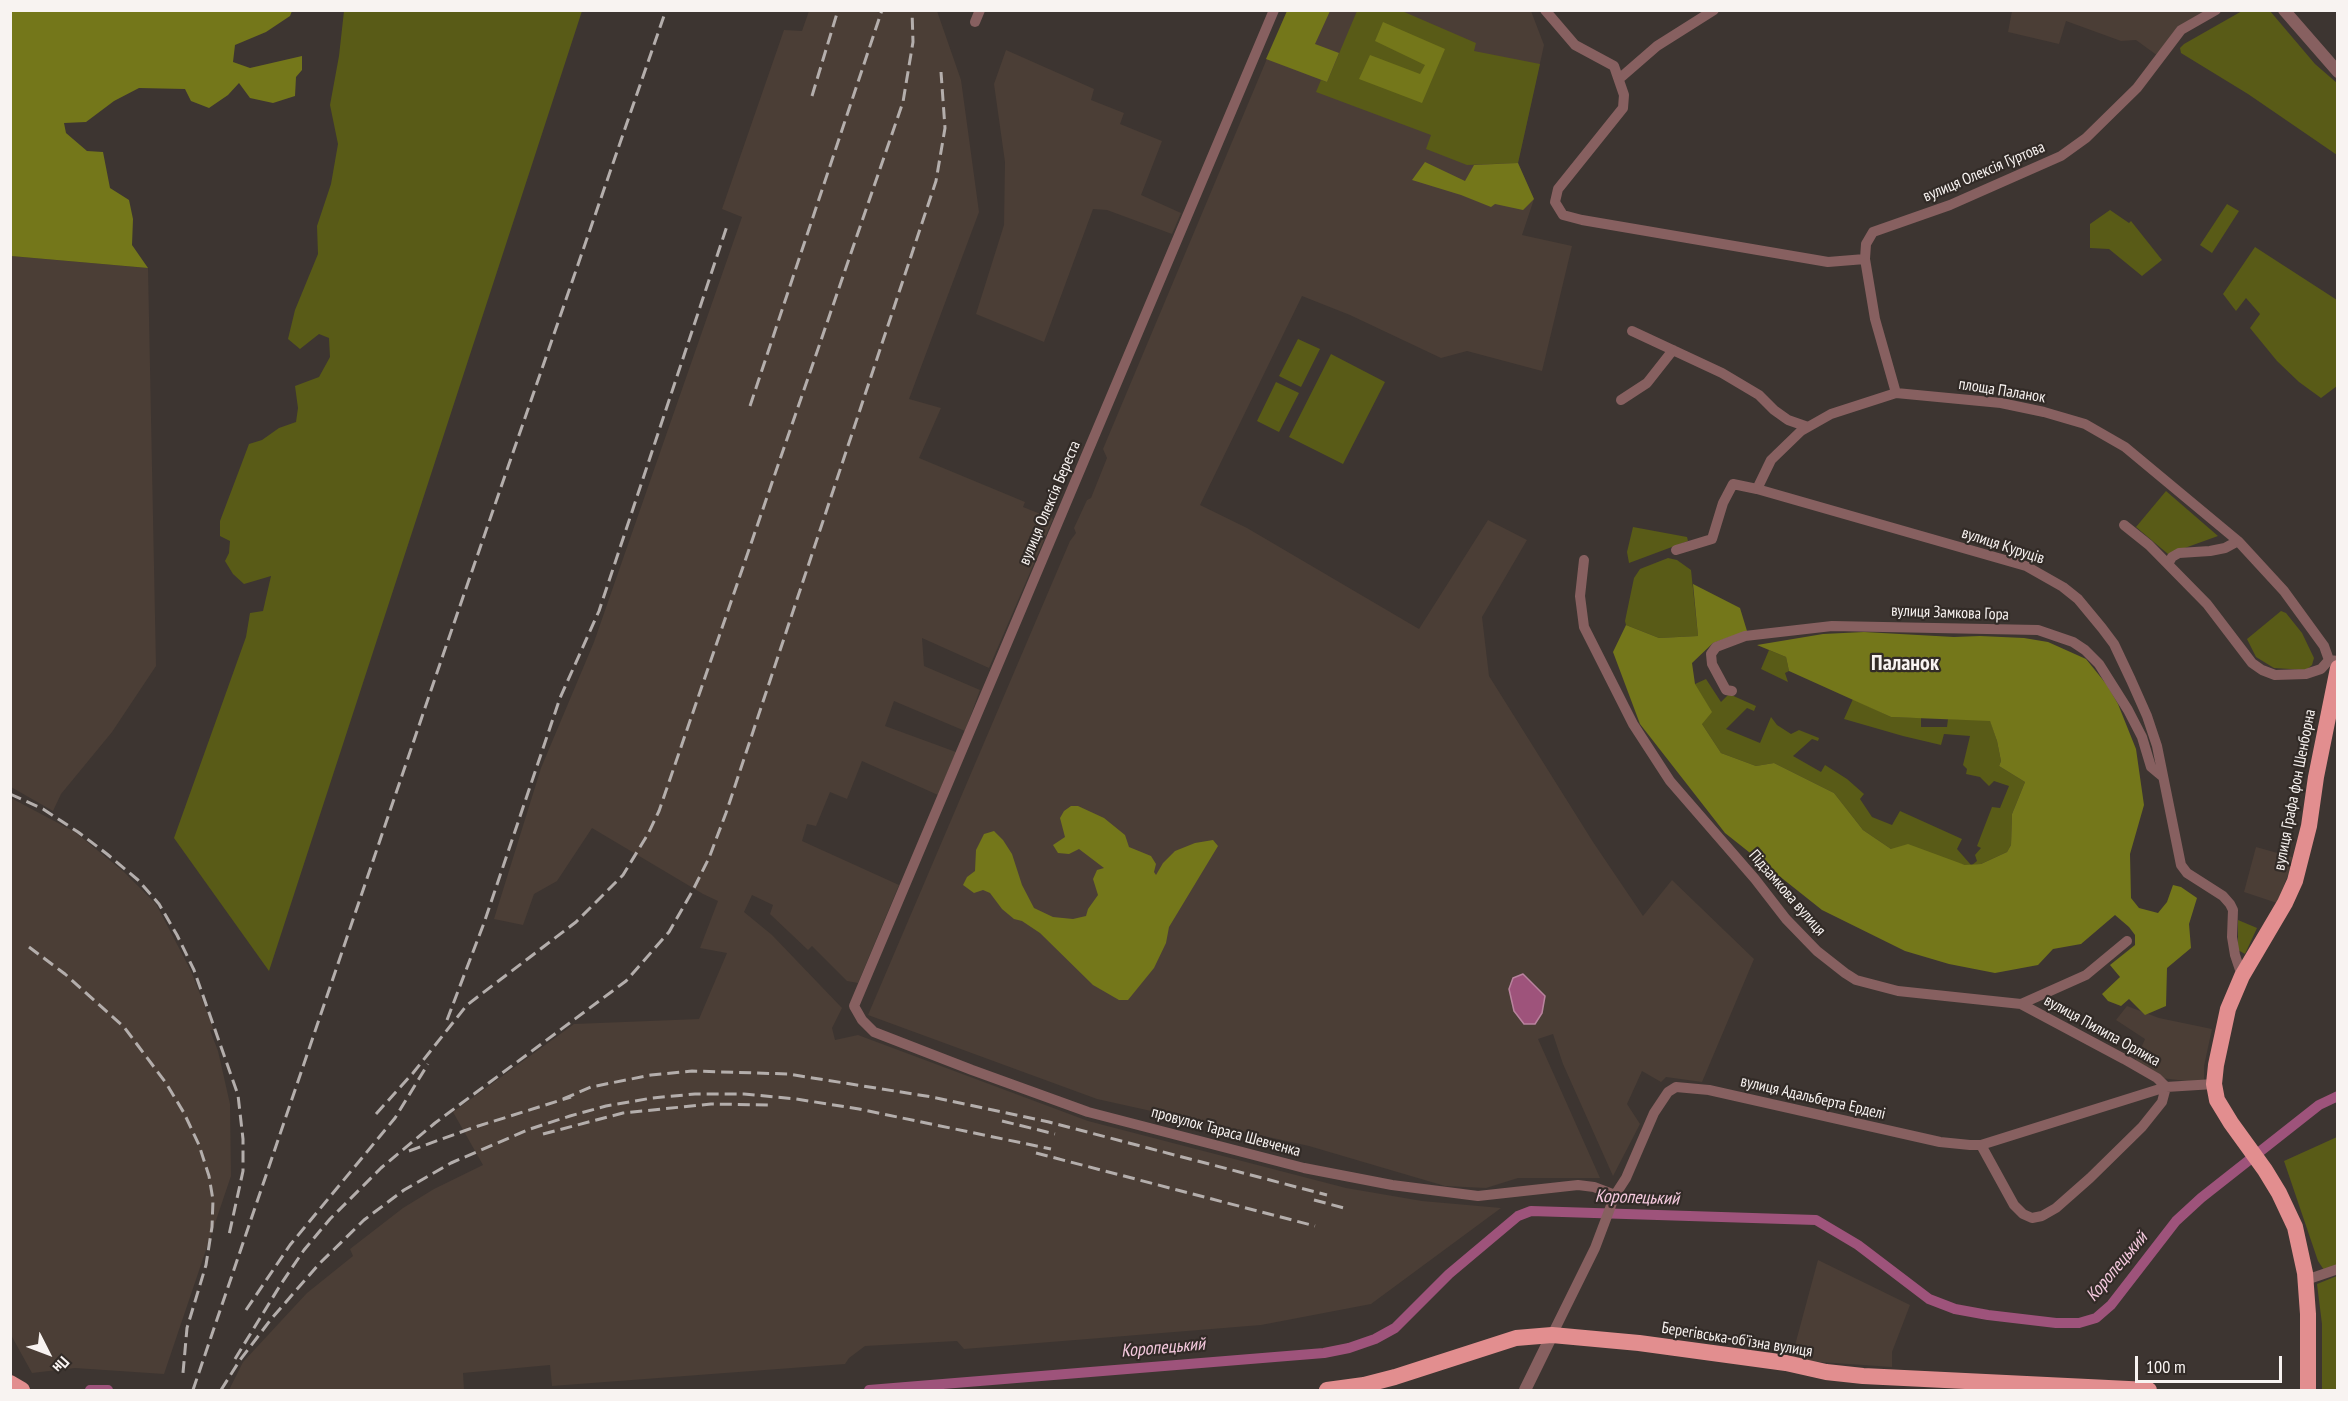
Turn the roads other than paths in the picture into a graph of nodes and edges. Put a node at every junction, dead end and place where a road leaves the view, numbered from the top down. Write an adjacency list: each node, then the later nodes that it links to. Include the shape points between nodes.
1 (980, 10): 7 (street)
2 (1275, 10): 28 (street, вулиця Олексія Береста)
3 (1545, 10): 9 (street, via 1575,45 1614,66)
4 (1714, 10): 9 (street, via 1657,46)
5 (2216, 10): 10 (street, вулиця Олексія Гуртова, via 2181,30 2137,88 2086,138 2061,156 1950,205 1873,232 1866,244)
6 (2284, 10): 8 (street)
7 (975, 22)
8 (2337, 72)
9 (1619, 79): 10 (street, via 1623,108 1558,189 1556,202 1563,215 1828,261)
10 (1865, 259): 13 (street, вулиця Олексія Гуртова, via 1875,319)
11 (1632, 331): 12 (street)
12 (1673, 350): 14 (street, via 1647,383); 15 (street, via 1722,373 1759,395 1788,420)
13 (1896, 393): 15 (street, площа Паланок, via 1831,414); 18 (street, площа Паланок, via 2001,403 2085,424 2125,447)
14 (1621, 400)
15 (1808, 427): 16 (street, площа Паланок, via 1771,460)
16 (1757, 489): 19 (street, вулиця Куруців, via 1733,484 1712,539); 24 (street, вулиця Куруців, via 2026,566 2051,578 2078,599 2114,644 2147,716)
17 (2124, 525): 21 (street)
18 (2238, 541): 21 (street, via 2225,548 2179,553); 22 (street, площа Паланок, via 2284,591)
19 (1676, 550)
20 (1584, 560): 27 (street, Підзамкова вулиця, via 1580,596 1584,627 1633,724 1670,781 1810,944 1845,973 1870,984 1898,991)
21 (2168, 564): 22 (street, via 2262,670 2275,675 2306,674)
22 (2335, 663): 26 (highway, вулиця Графа фон Шенборна, via 2309,826 2295,881)
23 (1732, 691): 24 (street, вулиця Замкова Гора, via 1726,690 1710,654 1716,647 1744,636 1832,626 2038,630 2073,642 2099,664 2142,737 2151,767)
24 (2163, 777): 26 (street, вулиця Куруців, via 2181,865 2223,896 2233,910 2232,937)
25 (2127, 941): 27 (street, via 2086,975)
26 (2242, 976): 29 (highway, вулиця Графа фон Шенборна, via 2224,1022)
27 (2021, 1004): 30 (street, вулиця Пилипа Орлика, via 2157,1078)
28 (854, 1006): 32 (street, провулок Тараса Шевченка, via 874,1032 1088,1112 1305,1168 1372,1182 1478,1196 1594,1186)
29 (2214, 1084): 30 (street, вулиця Адальберта Ерделі); 34 (highway, via 2217,1100 2265,1170 2295,1227)
30 (2166, 1088): 31 (street, вулиця Адальберта Ерделі); 31 (street, via 2162,1102 2142,1127 2090,1178 2042,1216 2032,1218 2014,1205)
31 (1981, 1145): 32 (street, вулиця Адальберта Ерделі, via 1940,1142 1709,1090 1676,1088 1660,1101)
32 (1614, 1200): 35 (street, вулиця Адальберта Ерделі)
33 (2337, 1269): 34 (street)
34 (2306, 1280): 41 (highway)
35 (1552, 1335): 38 (highway, Берегівська-обʼїзна вулиця, via 1516,1338 1395,1377); 39 (street); 40 (highway, Берегівська-обʼїзна вулиця, via 1639,1343 1863,1376)
36 (10, 1383): 37 (highway)
37 (22, 1390)
38 (1327, 1390)
39 (1525, 1390)
40 (2149, 1390)
41 (2308, 1390)

